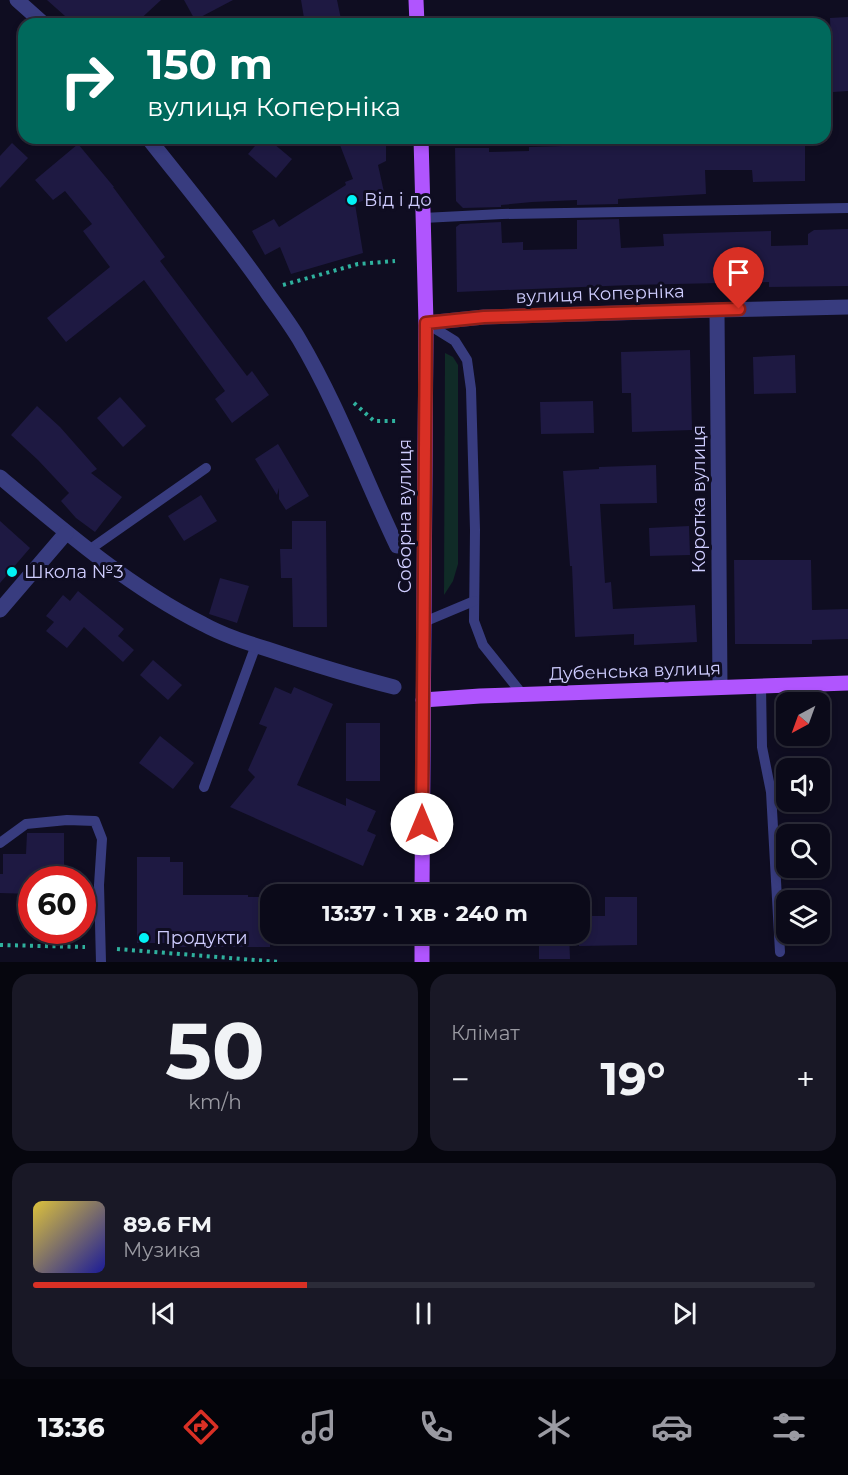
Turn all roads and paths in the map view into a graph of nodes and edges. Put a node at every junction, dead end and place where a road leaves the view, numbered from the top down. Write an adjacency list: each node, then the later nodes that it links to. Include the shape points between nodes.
1 (16, 0): 3 (street)
2 (416, 0): 4 (main road)
3 (37, 18)
4 (417, 18)
5 (153, 144): 19 (street, via 252,270 299,338)
6 (420, 144): 8 (main road, Соборна вулиця)
7 (848, 208): 8 (lane)
8 (423, 218): 13 (main road, Соборна вулиця)
9 (395, 261): 10 (path, via 358,264)
10 (283, 285)
11 (848, 308): 12 (street, вулиця Коперніка)
12 (717, 310): 13 (street, вулиця Коперніка, via 484,317); 28 (street, Коротка вулиця)
13 (426, 323): 21 (lane, via 454,341 467,360 471,389); 23 (main road, Соборна вулиця)
14 (349, 399): 15 (path, via 374,421)
15 (398, 421)
16 (206, 468): 20 (lane)
17 (0, 477): 18 (street)
18 (66, 533): 20 (street); 22 (street)
19 (397, 546)
20 (89, 550): 24 (street, via 203,625)
21 (474, 601): 23 (lane); 29 (lane, via 474,621 483,645)
22 (0, 610)
23 (424, 622): 30 (main road, Соборна вулиця)
24 (256, 645): 27 (street); 31 (lane)
25 (848, 684): 26 (main road, Дубенська вулиця)
26 (761, 686): 28 (main road, Дубенська вулиця); 37 (lane, via 762,747 771,792)
27 (394, 687)
28 (720, 687): 29 (main road, Дубенська вулиця)
29 (523, 695): 30 (main road, Дубенська вулиця)
30 (423, 700): 33 (main road, Соборна вулиця)
31 (204, 787)
32 (0, 843): 36 (lane, via 26,824 95,821 102,839)
33 (422, 884)
34 (422, 944): 40 (main road)
35 (0, 945): 36 (path)
36 (101, 948): 38 (lane); 39 (path)
37 (780, 952)
38 (101, 962)
39 (280, 962)
40 (422, 962)

